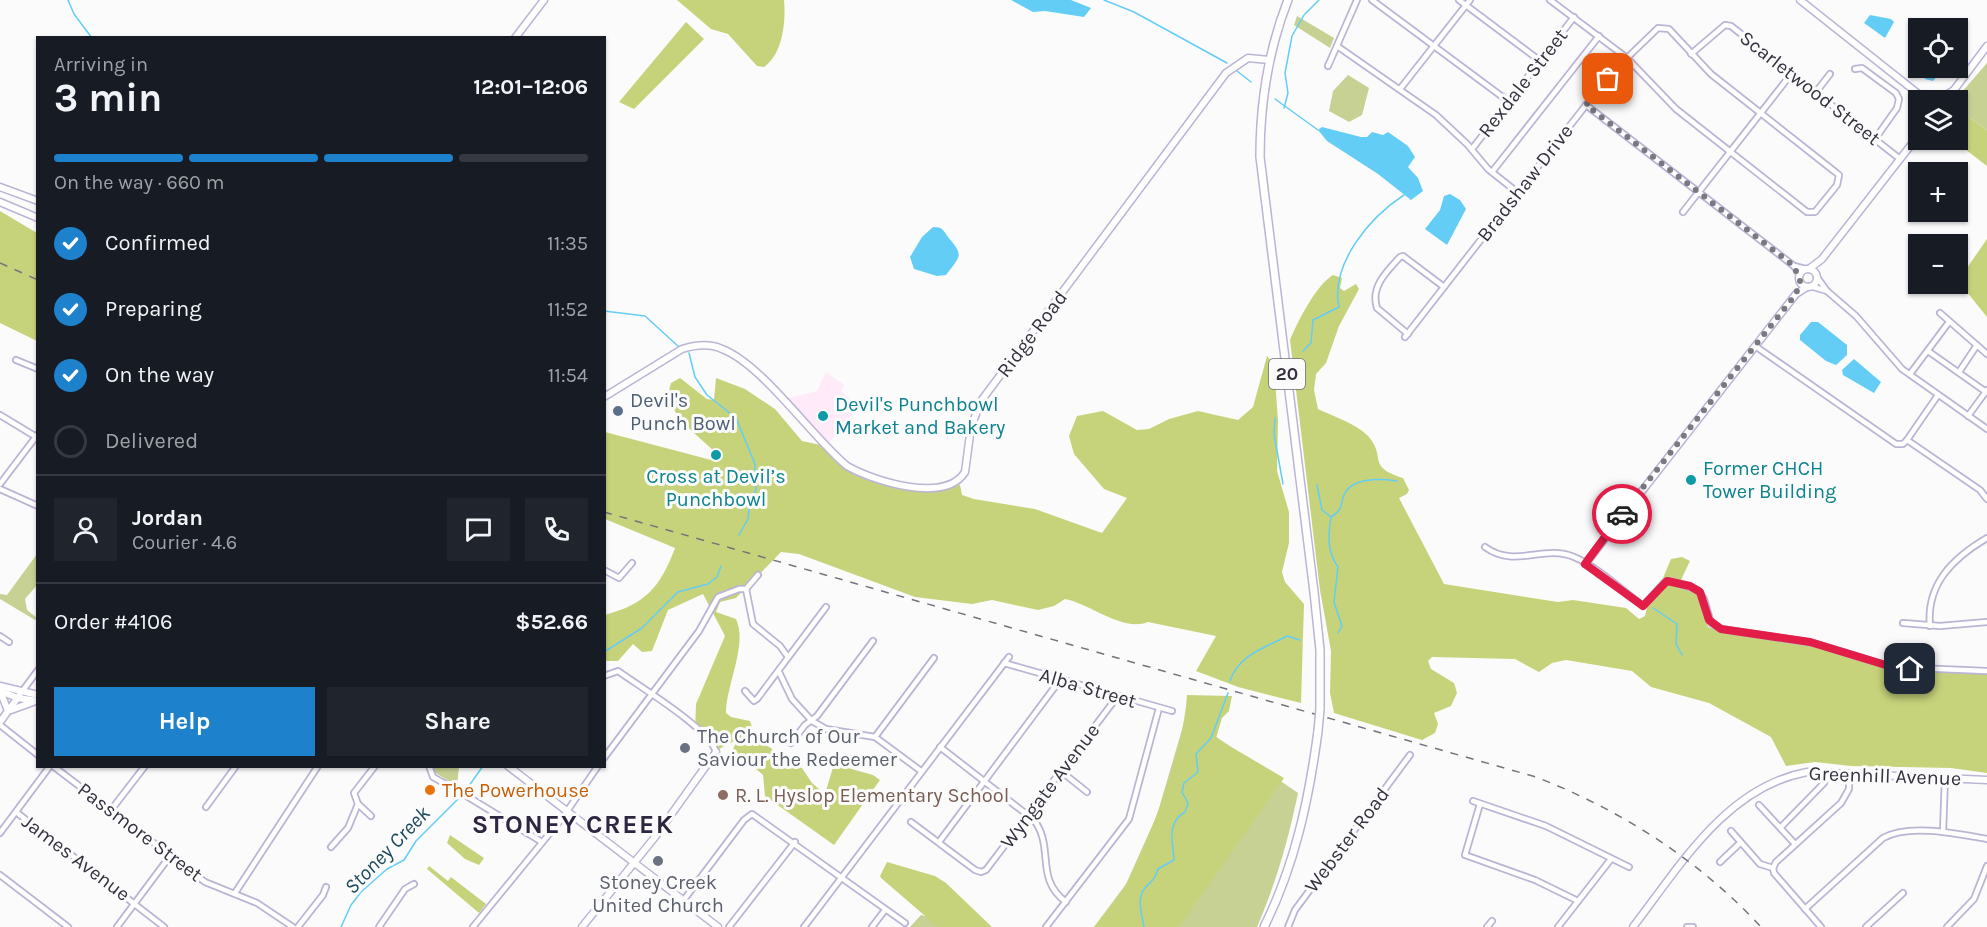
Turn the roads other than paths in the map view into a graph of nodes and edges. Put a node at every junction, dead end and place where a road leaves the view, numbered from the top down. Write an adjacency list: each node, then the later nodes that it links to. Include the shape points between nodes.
1 (544, 0): 11 (street)
2 (1288, 0): 18 (main road, 20)
3 (1357, 0): 13 (street)
4 (1372, 0): 15 (street)
5 (1459, 0): 9 (street)
6 (1470, 0): 9 (street)
7 (1550, 0): 10 (street)
8 (1800, 0): 25 (street)
9 (1466, 5): 15 (street); 19 (street)
10 (1574, 17): 12 (street); 19 (street, Rexdale Street)
11 (517, 36)
12 (1599, 36): 17 (street); 36 (street)
13 (1337, 46): 20 (street); 24 (street)
14 (1987, 46): 26 (street)
15 (1434, 47): 24 (street); 28 (street)
16 (1691, 54): 17 (street, Bradshaw Drive, via 1665,28 1658,28); 22 (street, Scarletwood Street, via 1725,25 1731,26); 30 (street, Bradshaw Drive)
17 (1628, 58): 29 (street, Bradshaw Drive); 34 (street, via 1676,109)
18 (1269, 60): 65 (street, Ridge Road, via 1248,58 1226,74 981,401 971,427 965,472 954,483 913,488 864,475 847,466 749,366 719,347 694,345 681,349); 194 (main road, 20, bridge, via 1260,128 1262,182 1314,592 1320,650 1320,709 1295,849)
19 (1539, 60): 28 (street, Rexdale Street)
20 (1328, 66)
21 (1855, 69): 31 (street, via 1862,68 1899,99)
22 (1792, 73): 27 (street, Scarletwood Street); 30 (street)
23 (1830, 74): 27 (street)
24 (1400, 89): 32 (street, via 1448,125)
25 (1913, 90)
26 (1954, 90)
27 (1816, 92): 31 (street, Scarletwood Street)
28 (1508, 101): 32 (street, Rexdale Street)
29 (1586, 105): 38 (street); 39 (street, Bradshaw Drive)
30 (1761, 112): 34 (street); 34 (street, Bradshaw Drive, via 1839,175 1837,185 1815,212 1807,212)
31 (1875, 139): 35 (street, Scarletwood Street)
32 (1472, 149): 36 (street)
33 (1908, 149): 35 (street)
34 (1729, 153): 38 (street)
35 (1900, 159): 44 (street)
36 (1492, 172): 39 (street)
37 (1, 188): 40 (street)
38 (1700, 191): 42 (street); 45 (street)
39 (1517, 192): 49 (street, Bradshaw Drive)
40 (36, 200)
41 (0, 202): 43 (street)
42 (1683, 212)
43 (36, 217)
44 (1822, 259): 46 (street); 47 (street)
45 (1794, 266): 46 (street); 48 (street)
46 (1808, 269): 47 (street); 48 (street)
47 (1817, 276): 50 (street); 51 (street)
48 (1800, 278): 50 (street); 52 (street)
49 (1444, 287): 49 (street, Bradshaw Drive, via 1400,256 1379,282 1375,302 1381,314 1407,335)
50 (1809, 287): 51 (street); 52 (street)
51 (1827, 291): 62 (street, via 1845,304 1893,361)
52 (1796, 294): 56 (street)
53 (1940, 313): 54 (street)
54 (1949, 321): 55 (street); 57 (street)
55 (1977, 345): 58 (street); 61 (street)
56 (1755, 346): 71 (street, via 1892,443 1903,444); 78 (street)
57 (1928, 351): 61 (street); 62 (street)
58 (1987, 354)
59 (16, 360): 60 (street)
60 (36, 368)
61 (1959, 372): 63 (street)
62 (1910, 375): 64 (street)
63 (1986, 391): 67 (street)
64 (1938, 395): 67 (street); 71 (street)
65 (606, 396)
66 (0, 415): 69 (street)
67 (1968, 416): 68 (street)
68 (1987, 429)
69 (36, 436)
70 (36, 438): 72 (street)
71 (1907, 440): 73 (street, via 1980,490)
72 (0, 486): 74 (street)
73 (1987, 499)
74 (36, 505)
75 (1987, 538): 85 (street, via 1960,555 1940,578 1932,596)
76 (1485, 547): 78 (street, via 1497,556 1555,553)
77 (632, 563): 79 (street, via 619,578)
78 (1585, 564): 93 (street, via 1643,606 1666,581 1696,588 1704,599 1709,620 1721,629 1814,643 1892,667)
79 (606, 571)
80 (758, 575): 81 (street)
81 (746, 589): 89 (street, via 753,624); 102 (street, via 718,597 699,631)
82 (826, 607): 89 (street)
83 (1987, 622): 85 (street)
84 (1903, 623): 85 (street)
85 (1930, 626)
86 (0, 636): 88 (street)
87 (873, 641): 110 (street)
88 (9, 642)
89 (788, 657): 94 (street)
90 (1009, 657): 92 (street)
91 (934, 658): 112 (street)
92 (1004, 663): 97 (street, Alba Street); 114 (street)
93 (1987, 671)
94 (779, 672): 100 (street, via 755,701); 110 (street, via 792,699)
95 (36, 673): 103 (street)
96 (606, 675): 102 (street, via 615,670)
97 (1060, 680): 104 (street, Alba Street); 133 (street)
98 (0, 686): 103 (street)
99 (0, 691): 103 (street); 108 (street)
100 (745, 691)
101 (36, 695): 103 (street)
102 (651, 695): 116 (street, via 700,730 714,744); 117 (street)
103 (20, 696): 105 (street); 108 (street)
104 (1117, 697): 107 (street, Alba Street); 129 (street, Wyngate Avenue)
105 (36, 700)
106 (36, 702): 108 (street)
107 (1159, 708): 109 (street, Alba Street); 174 (street, via 1129,819)
108 (8, 711): 111 (street)
109 (1172, 711)
110 (812, 721): 112 (street, via 826,729); 113 (street)
111 (0, 724): 115 (street)
112 (875, 737): 128 (street)
113 (791, 744)
114 (940, 747): 128 (street); 133 (street)
115 (36, 752)
116 (716, 752): 163 (street)
117 (606, 755)
118 (1410, 755): 195 (street, Webster Road, via 1295,910)
119 (49, 768): 144 (street)
120 (54, 768): 143 (street, Passmore Street)
121 (143, 768): 143 (street)
122 (235, 768): 142 (street)
123 (317, 768): 171 (street)
124 (373, 768): 139 (street, via 354,793)
125 (430, 768): 135 (street, via 433,777)
126 (511, 768): 145 (street)
127 (597, 768): 145 (street)
128 (921, 771): 168 (street)
129 (1062, 771): 136 (street); 146 (street, Wyngate Avenue)
130 (1849, 773): 131 (street, Greenhill Avenue); 158 (street, via 1849,789 1841,803); 198 (street, Greenhill Avenue, via 1806,772 1786,776 1749,795 1719,819)
131 (1945, 776): 132 (street, Greenhill Avenue); 151 (street)
132 (1987, 780)
133 (985, 781): 146 (street); 156 (street)
134 (1824, 783): 149 (street)
135 (449, 786)
136 (1087, 792)
137 (465, 795): 154 (street)
138 (1473, 801): 140 (street)
139 (358, 804): 147 (street); 159 (street, via 348,828)
140 (1480, 804): 161 (street, via 1546,826); 175 (street, via 1465,855 1535,880)
141 (1759, 805): 149 (street)
142 (206, 807)
143 (111, 810): 160 (street, Passmore Street)
144 (16, 812): 152 (street); 176 (street, James Avenue)
145 (566, 812): 154 (street); 163 (street)
146 (1028, 814): 156 (street, Wyngate Avenue, via 981,872); 174 (street, via 1042,836 1047,879)
147 (371, 816)
148 (912, 822): 156 (street)
149 (1781, 827): 158 (street)
150 (1731, 831): 157 (street)
151 (1943, 832): 153 (street); 177 (street, via 1887,835)
152 (0, 833)
153 (1987, 839)
154 (542, 842): 187 (street)
155 (795, 842): 168 (street); 173 (street, via 758,817 747,816); 190 (street)
156 (939, 842)
157 (1740, 843): 162 (street); 166 (street, via 1760,864)
158 (1795, 844): 166 (street)
159 (331, 847)
160 (170, 856): 171 (street, Passmore Street, via 205,882); 176 (street)
161 (1611, 859): 165 (street); 175 (street)
162 (1720, 862)
163 (632, 864): 173 (street); 188 (street)
164 (1987, 866): 203 (street, via 1974,899)
165 (1629, 867)
166 (1773, 868): 177 (street)
167 (0, 875): 181 (street)
168 (841, 878): 178 (street); 191 (street)
169 (414, 884): 186 (street, via 405,889)
170 (326, 887): 185 (street)
171 (234, 893): 184 (street, Passmore Street, via 274,912)
172 (1903, 893): 202 (street)
173 (683, 902): 189 (street)
174 (1066, 902): 193 (street)
175 (1578, 902): 197 (street)
176 (135, 903): 182 (street); 183 (street, James Avenue)
177 (1805, 909): 201 (street)
178 (885, 910): 180 (street); 192 (street)
179 (1492, 921): 196 (street)
180 (905, 923)
181 (68, 927)
182 (117, 927)
183 (164, 927)
184 (293, 927)
185 (298, 927)
186 (379, 927)
187 (473, 927)
188 (582, 927)
189 (718, 927)
190 (729, 927)
191 (804, 927)
192 (872, 927)
193 (1046, 927)
194 (1264, 927)
195 (1288, 927)
196 (1487, 927)
197 (1558, 927)
198 (1633, 927)
199 (1687, 927): 200 (street)
200 (1693, 927)
201 (1821, 927)
202 (1866, 927)
203 (1947, 927)

